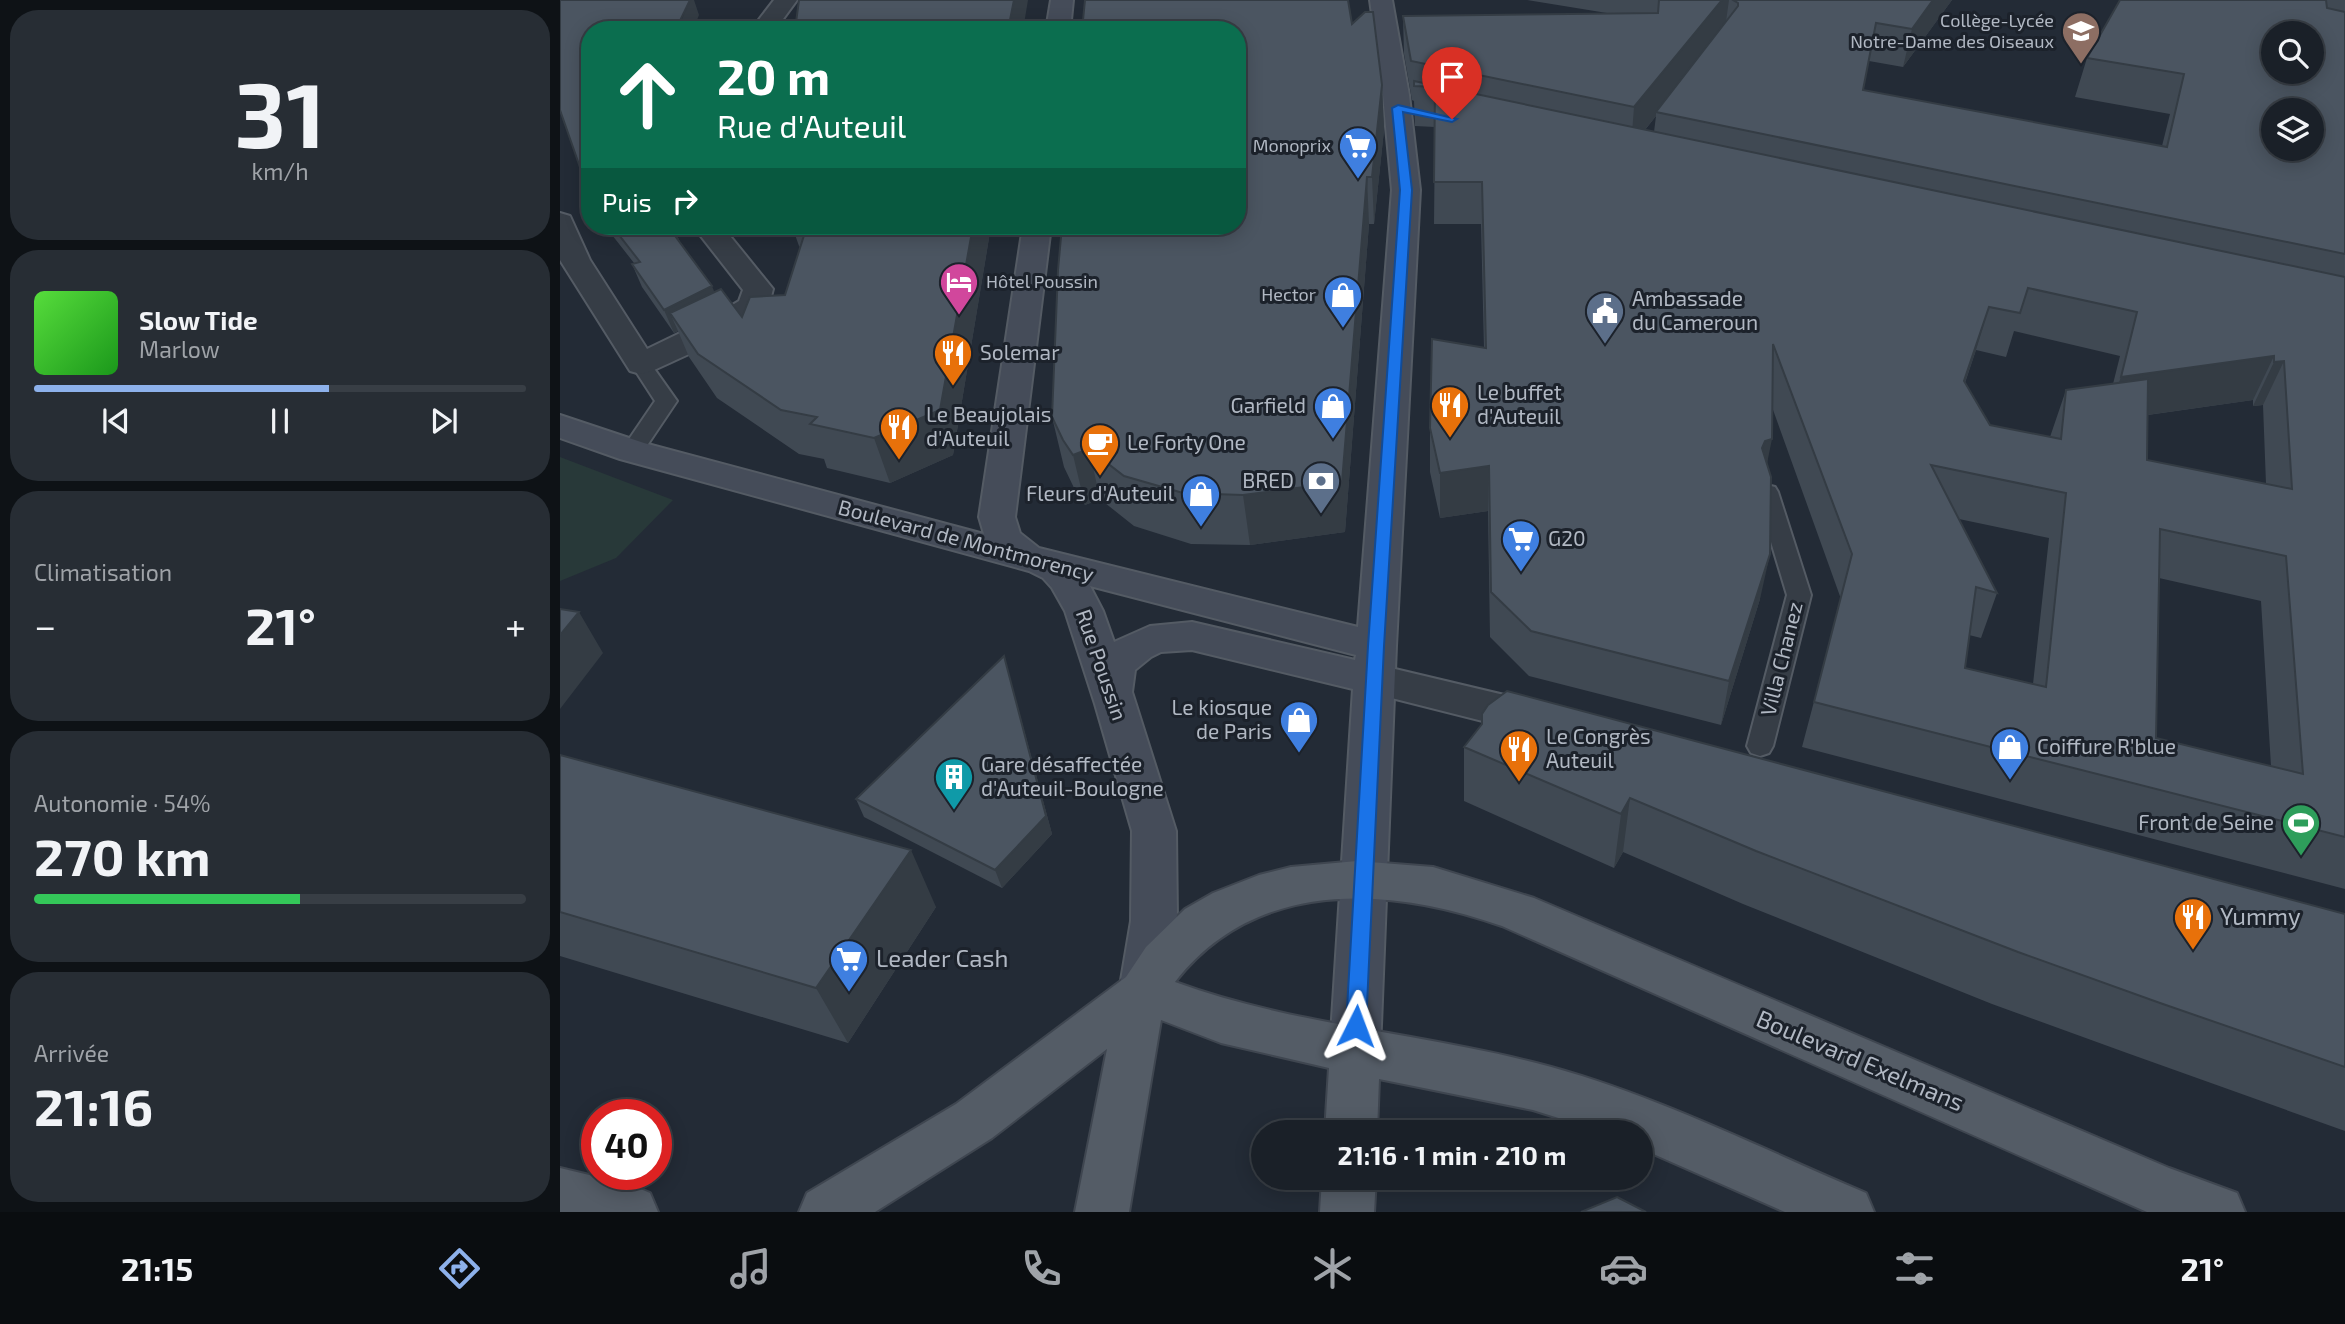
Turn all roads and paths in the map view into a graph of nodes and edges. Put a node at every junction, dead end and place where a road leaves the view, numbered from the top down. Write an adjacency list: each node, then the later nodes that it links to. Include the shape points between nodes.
1 (786, 0): 4 (street)
2 (1062, 0): 5 (street)
3 (1381, 0): 14 (street, via 1412,110)
4 (771, 21)
5 (1059, 21)
6 (560, 222): 9 (street, via 575,260)
7 (715, 235): 9 (street, via 758,289 753,306)
8 (1037, 235): 13 (street, Rue Poussin, via 997,517 1006,543)
9 (641, 364): 11 (lane, via 666,401)
10 (560, 426): 11 (street, Boulevard de Montmorency)
11 (632, 451): 13 (street, Boulevard de Montmorency)
12 (1768, 492): 17 (lane, Villa Chanez, via 1799,596)
13 (1033, 559): 14 (street, Boulevard de Montmorency); 15 (street, Rue Poussin, via 1060,572 1075,594)
14 (1375, 663): 15 (street, via 1174,636 1152,639 1128,652 1116,667); 16 (street, via 1479,703); 18 (street)
15 (1112, 692): 19 (street, Rue Poussin, via 1154,831 1154,921)
16 (1570, 727)
17 (1754, 766)
18 (1363, 880): 19 (main road, Boulevard Exelmans, via 1318,881 1226,908 1183,939); 20 (street); 29 (main road, Boulevard Exelmans, via 1422,885 1502,907 2152,1188)
19 (1143, 992): 20 (main road, via 1221,1021); 25 (main road, via 974,1121); 26 (main road)
20 (1355, 1050): 21 (main road); 28 (main road, via 1594,1103)
21 (1352, 1120)
22 (1348, 1190): 27 (main road)
23 (560, 1194): 24 (main road)
24 (631, 1212)
25 (826, 1212)
26 (1101, 1212)
27 (1347, 1212)
28 (1847, 1212)
29 (2218, 1212)

